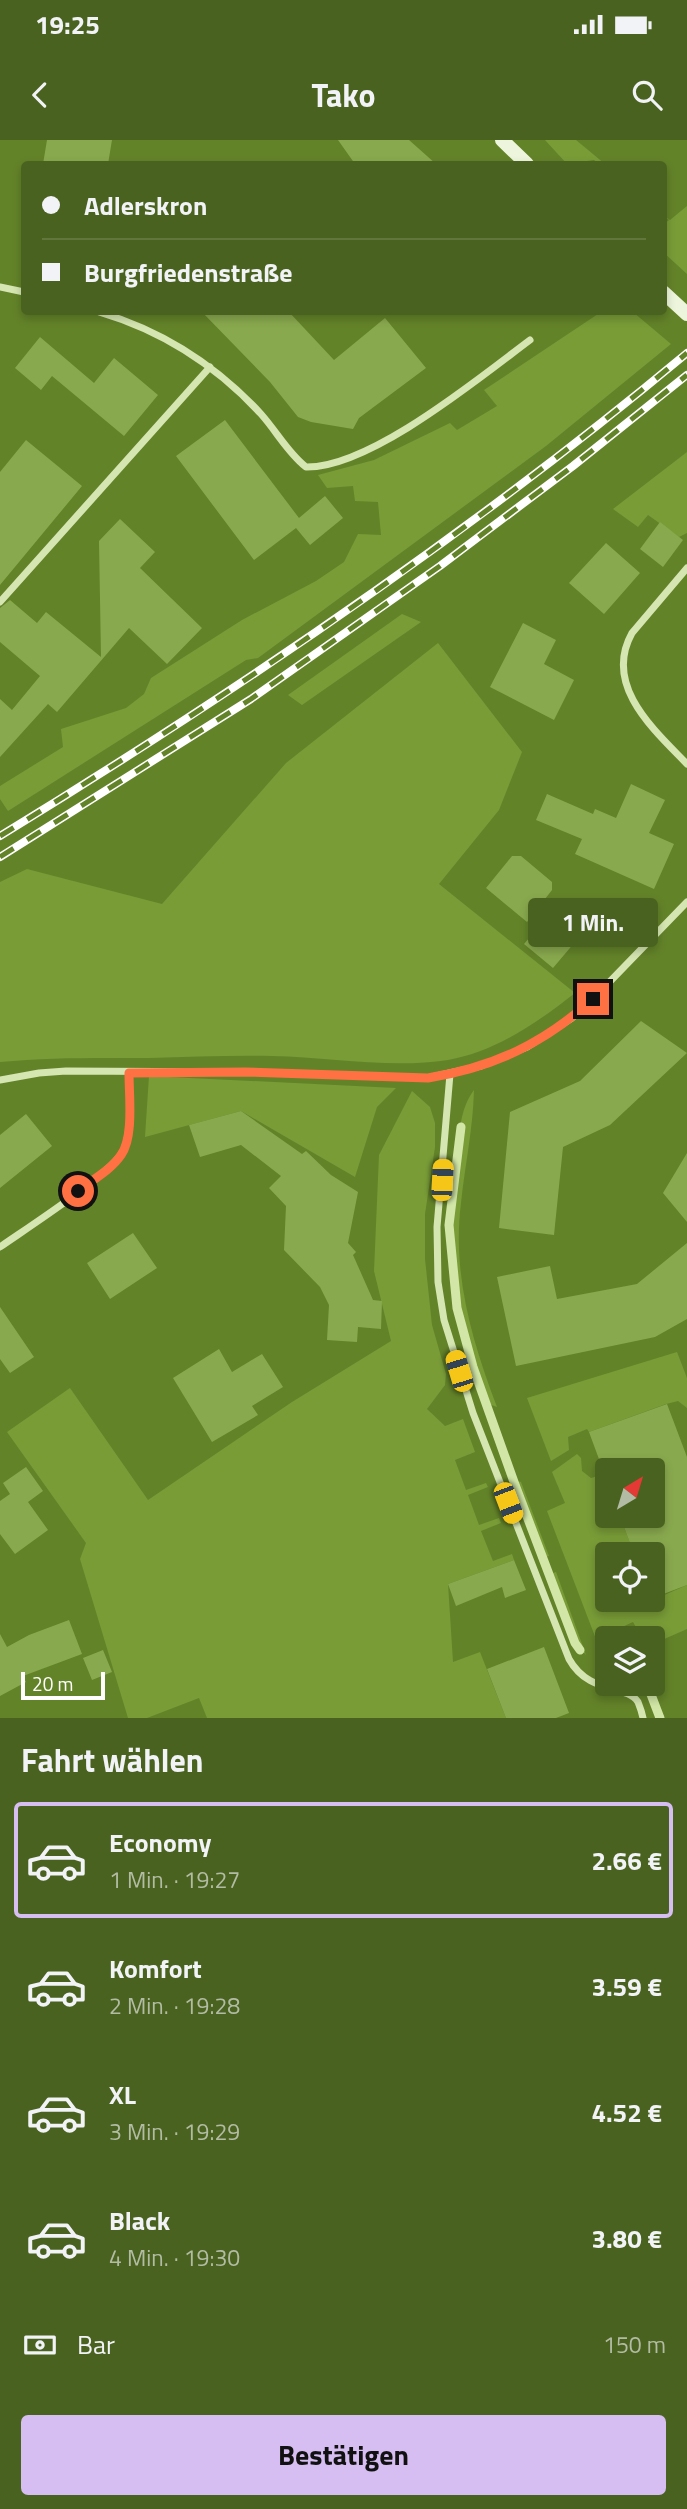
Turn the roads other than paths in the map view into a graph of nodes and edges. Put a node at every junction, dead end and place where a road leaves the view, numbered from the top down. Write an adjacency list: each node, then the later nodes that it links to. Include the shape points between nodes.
1 (502, 140): 2 (main road)
2 (524, 161)
3 (0, 287): 4 (street)
4 (21, 291)
5 (667, 296): 6 (main road)
6 (687, 314)
7 (107, 315): 9 (street, via 167,338)
8 (530, 340): 9 (street, via 408,427 369,449 315,467 299,462 261,415)
9 (210, 367): 11 (street)
10 (687, 568): 12 (street, via 632,633 622,663 635,705)
11 (0, 602)
12 (687, 764)
13 (687, 902): 15 (street, via 572,1018 503,1059)
14 (129, 1073): 15 (street, via 428,1078); 16 (street, via 39,1073); 17 (street, via 123,1152)
15 (450, 1074): 18 (street, via 437,1227 444,1320 473,1413 569,1659 592,1683 635,1699)
16 (0, 1080)
17 (0, 1247)
18 (643, 1718)

